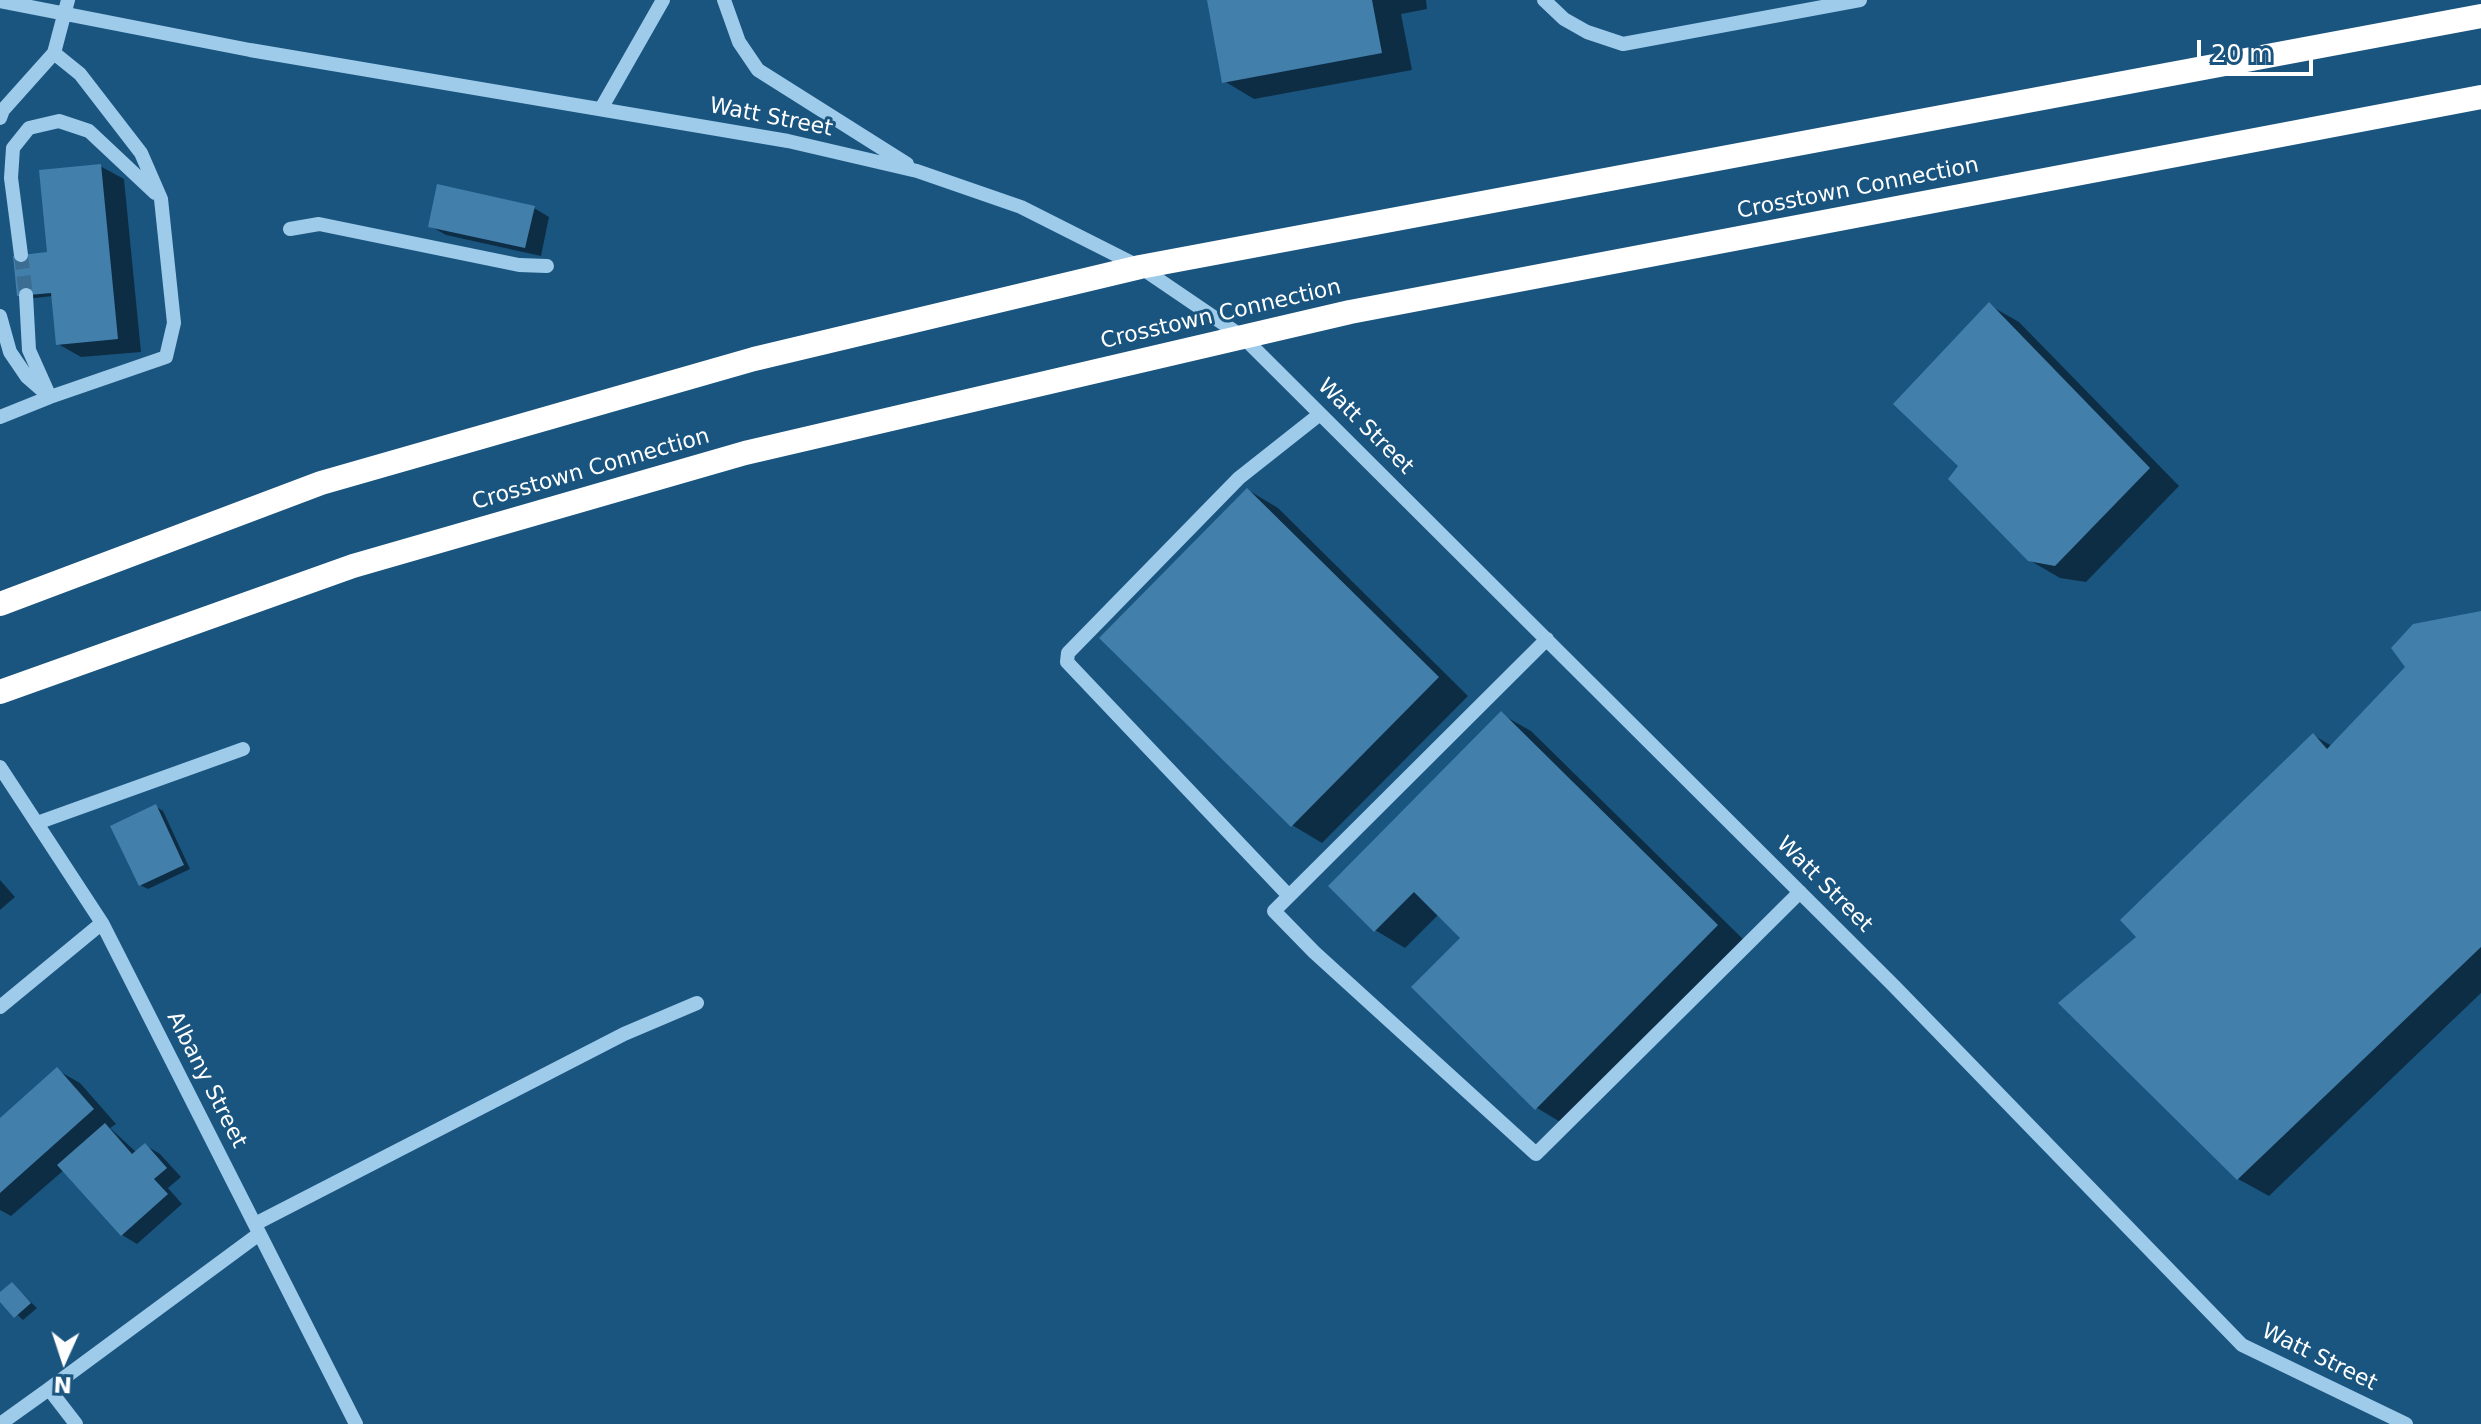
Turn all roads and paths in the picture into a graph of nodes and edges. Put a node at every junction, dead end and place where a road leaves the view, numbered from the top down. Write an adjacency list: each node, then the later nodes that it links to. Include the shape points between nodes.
1 (663, 0): 11 (street)
2 (724, 0): 13 (street, via 739,42 758,70)
3 (1544, 0): 7 (street, via 1575,26 1623,44)
4 (1860, 0): 7 (street)
5 (0, 1): 6 (street, Watt Street)
6 (65, 6): 9 (street); 11 (street, Watt Street, via 250,50)
7 (1788, 6)
8 (2481, 16): 18 (highway)
9 (54, 53): 12 (street); 14 (street, via 80,74 141,153)
10 (2481, 97): 21 (highway, Crosstown Connection, via 1365,309)
11 (602, 107): 13 (street, Watt Street)
12 (0, 118)
13 (917, 171): 18 (street, Watt Street, via 1021,207)
14 (161, 199): 16 (street, via 89,131 59,121 29,128 13,148 11,178); 22 (street, via 174,323 166,357)
15 (290, 229): 17 (street, via 319,224 519,265)
16 (21, 255)
17 (547, 266)
18 (1140, 267): 21 (street, Watt Street); 25 (highway, via 754,359 336,479)
19 (26, 295): 22 (street, via 29,350)
20 (0, 316): 22 (street, via 10,352)
21 (1243, 337): 23 (street, Watt Street); 27 (highway, Crosstown Connection, via 745,453 353,566)
22 (50, 397): 24 (street)
23 (1320, 414): 26 (street, Watt Street); 32 (street, via 1239,478 1068,653 1067,662)
24 (0, 417)
25 (0, 604)
26 (1547, 639): 31 (street, Watt Street); 32 (street)
27 (0, 692)
28 (243, 749): 30 (street)
29 (0, 767): 30 (street, Albany Street)
30 (37, 823): 33 (street, Albany Street)
31 (1800, 892): 32 (street, via 1536,1154 1274,911); 41 (street, Watt Street, via 2242,1345)
32 (1289, 896)
33 (102, 923): 35 (street); 36 (street, Albany Street)
34 (697, 1003): 36 (street, via 624,1034)
35 (0, 1007)
36 (257, 1229): 37 (street); 40 (street, Albany Street)
37 (49, 1389): 38 (street); 39 (street)
38 (0, 1424)
39 (76, 1424)
40 (356, 1424)
41 (2406, 1424)

